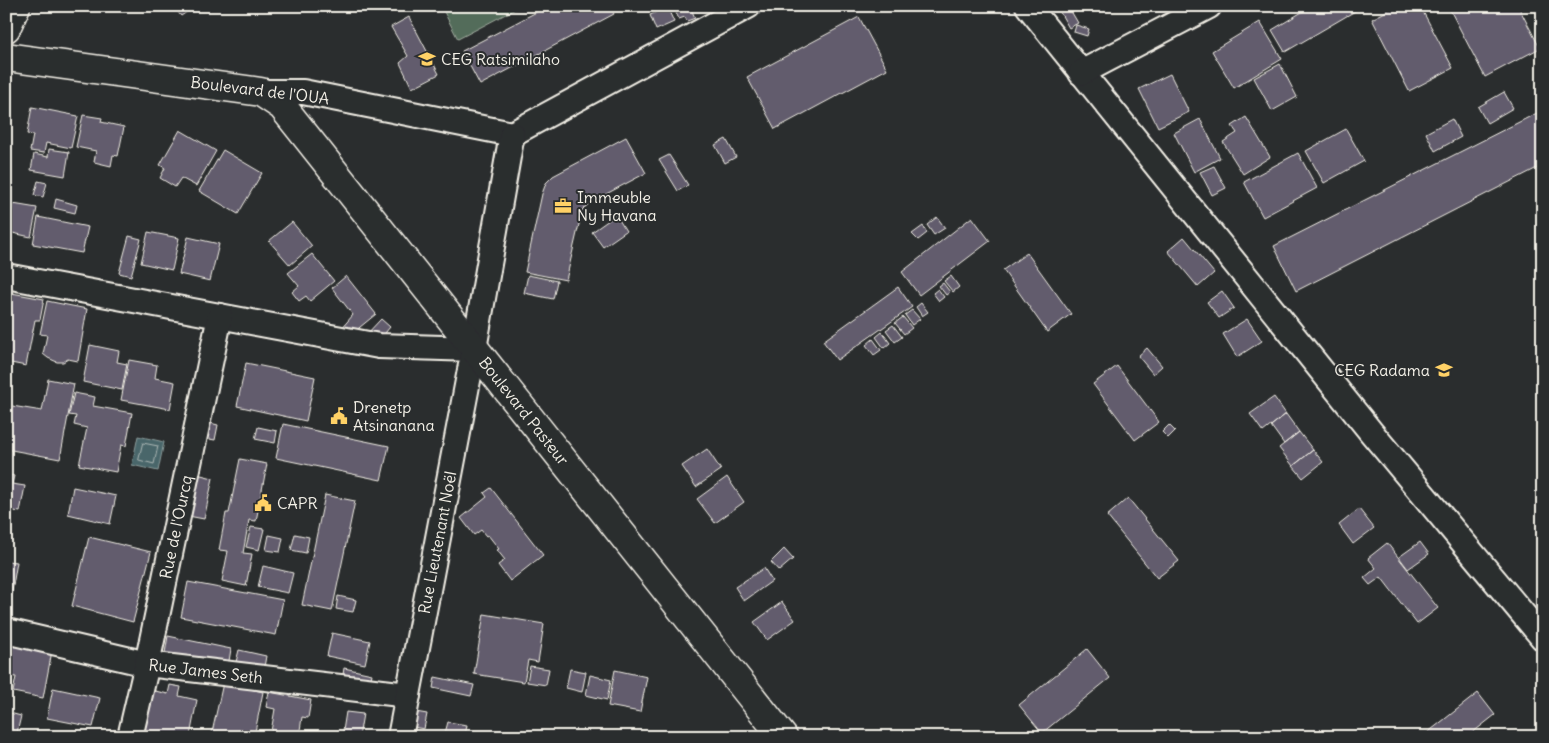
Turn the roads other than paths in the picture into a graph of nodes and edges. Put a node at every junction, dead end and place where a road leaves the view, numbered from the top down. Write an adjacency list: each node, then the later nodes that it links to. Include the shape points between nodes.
1 (16, 6): 5 (main road)
2 (748, 6): 9 (street)
3 (1028, 6): 7 (street)
4 (1209, 6): 7 (street)
5 (6, 28)
6 (6, 57): 8 (main road, Boulevard de l'OUA)
7 (1081, 73): 14 (street, via 1364,425)
8 (262, 92): 9 (street, Boulevard de l'OUA, via 303,92); 12 (main road, Boulevard Pasteur, via 282,106)
9 (512, 134): 12 (street, Rue Lieutenant Noël)
10 (6, 276): 11 (street)
11 (220, 316): 12 (street, via 379,346); 15 (street, Rue de l'Ourcq)
12 (474, 349): 16 (street, Rue Lieutenant Noël); 19 (main road, Boulevard Pasteur)
13 (6, 631): 15 (street, Rue James Seth)
14 (1543, 638)
15 (146, 664): 16 (street, Rue James Seth); 17 (street, Rue de l'Ourcq)
16 (408, 695): 18 (street, Rue Lieutenant Noël)
17 (130, 737)
18 (400, 737)
19 (783, 737)

